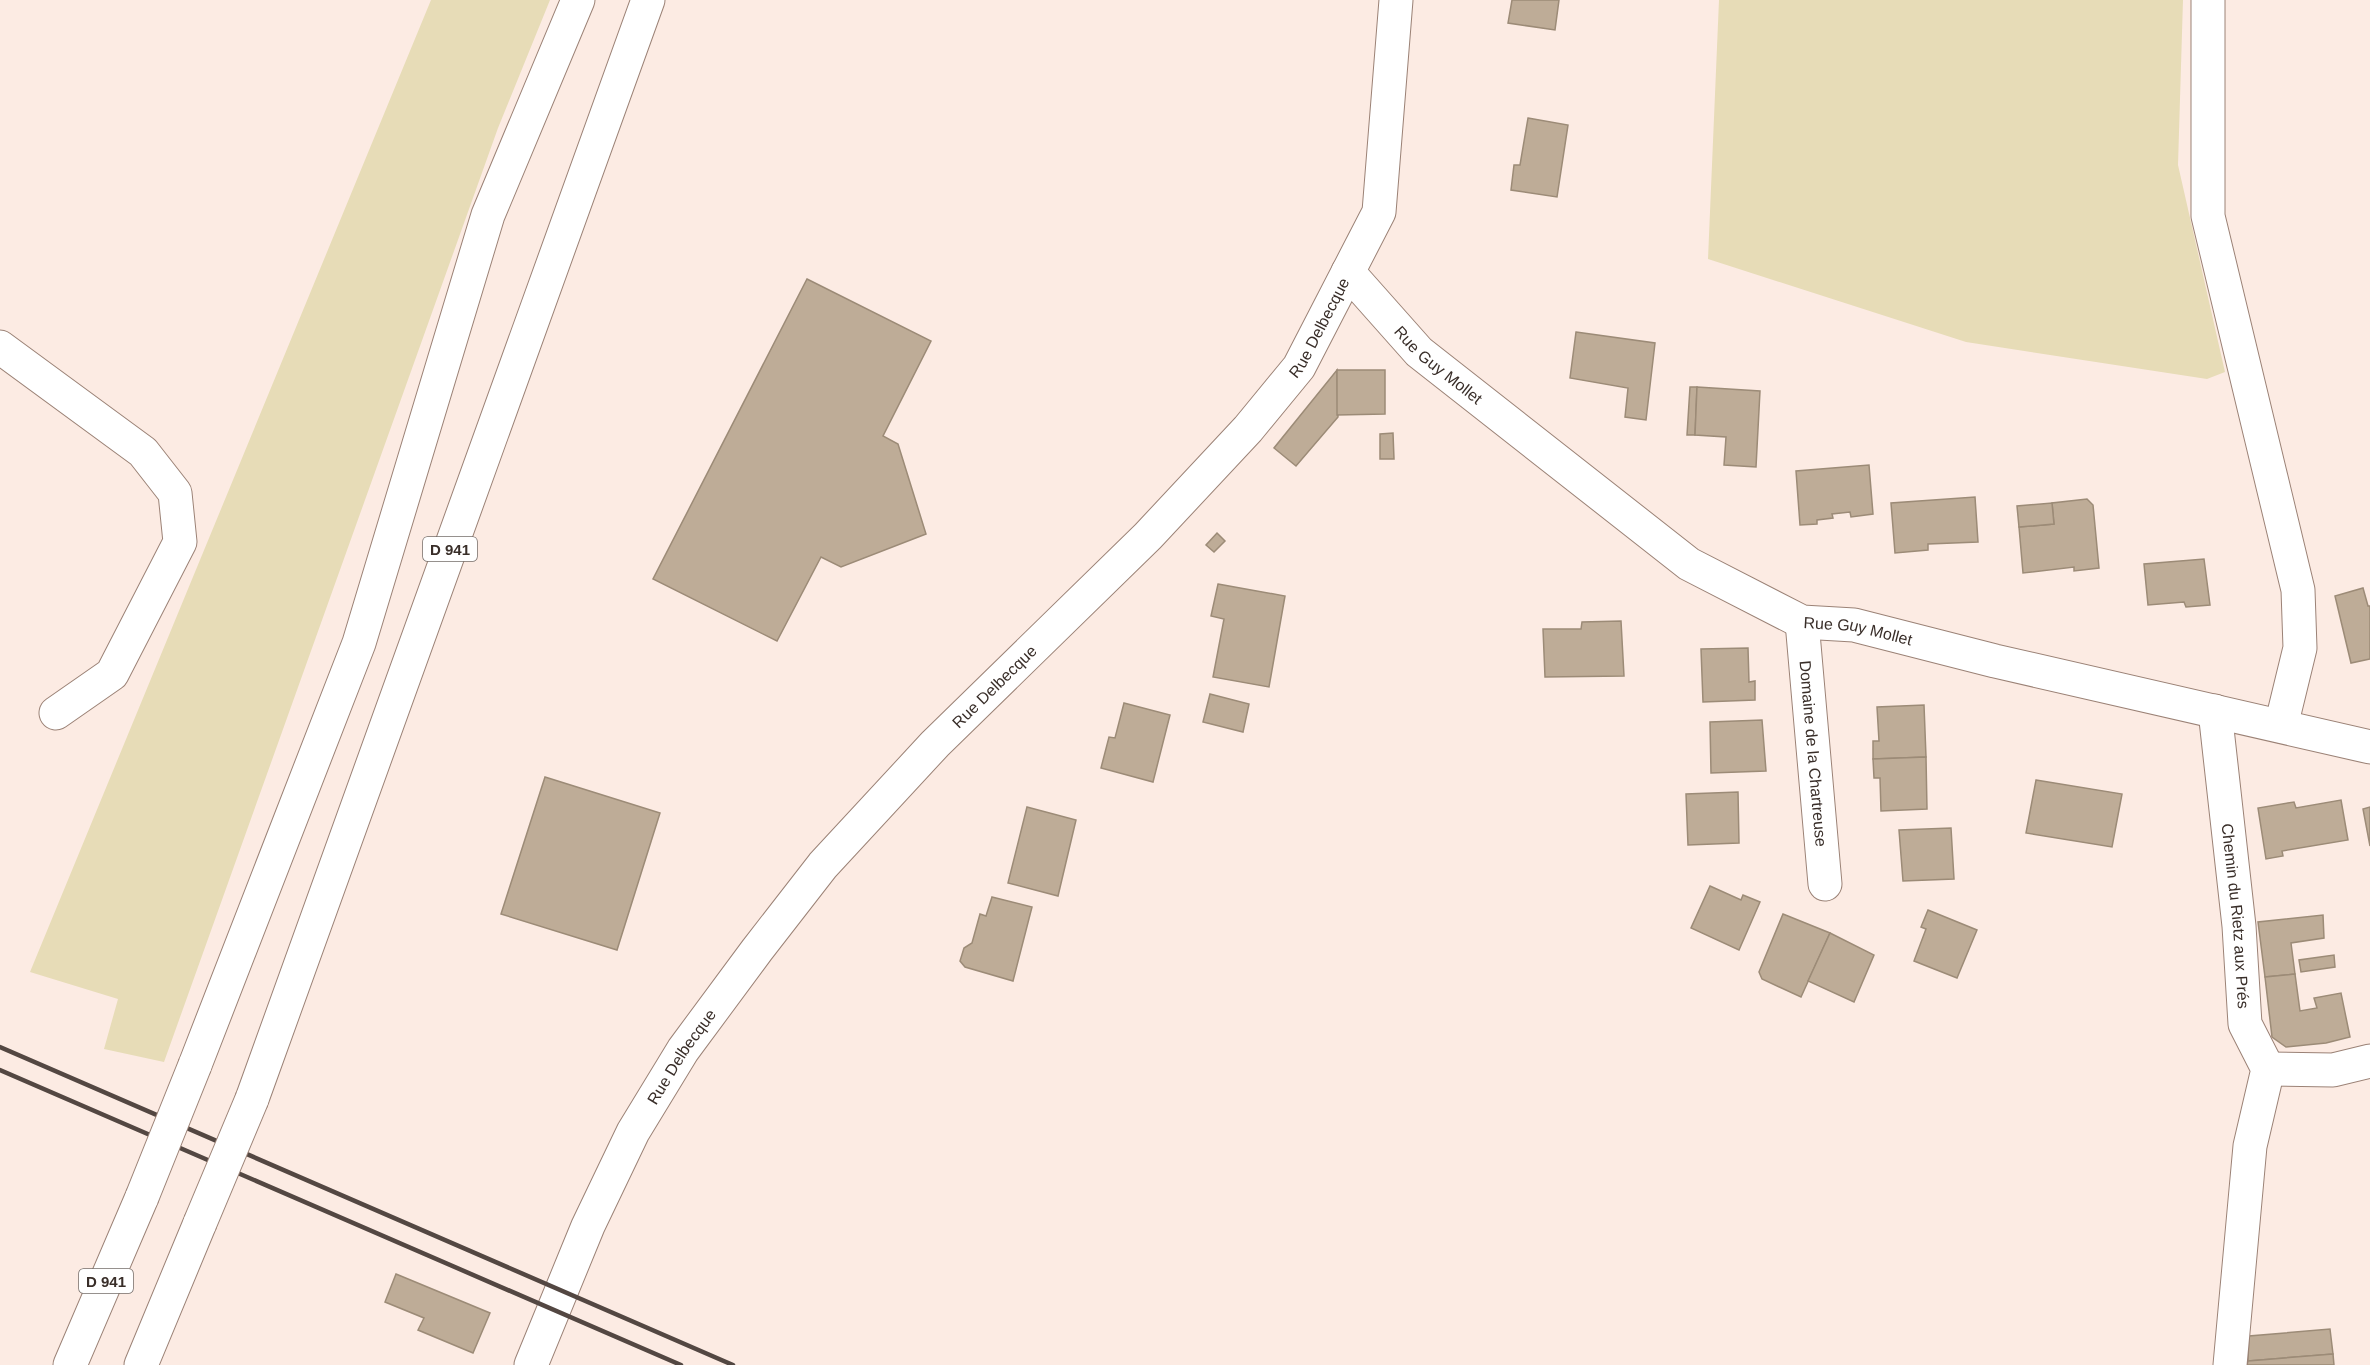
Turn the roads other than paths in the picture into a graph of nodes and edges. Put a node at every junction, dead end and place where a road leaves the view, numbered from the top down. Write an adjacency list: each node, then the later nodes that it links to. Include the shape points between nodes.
1 (578, 0): 15 (main road, D 941, bridge, via 488,215 359,643 195,1065)
2 (648, 0): 16 (main road, D 941, bridge, via 252,1099)
3 (1396, 0): 5 (main road, Rue Delbecque, via 1379,212)
4 (2208, 0): 10 (main road, via 2208,216 2298,590 2300,648)
5 (1348, 272): 7 (main road, Rue Guy Mollet, via 1419,352 1689,564); 17 (main road, Rue Delbecque, via 1299,367 1248,429 1140,544 935,744 823,865 743,968 682,1050 633,1132 588,1226)
6 (0, 347): 9 (main road, via 143,452 175,493 180,542 112,674)
7 (1802, 622): 8 (main road, Rue Guy Mollet, via 1854,625); 12 (main road, Domaine de la Chartreuse)
8 (2215, 711): 10 (main road, Rue Guy Mollet); 14 (main road, Chemin du Rietz aux Prés, via 2239,926 2245,1024)
9 (56, 713)
10 (2281, 726): 11 (main road, Rue Guy Mollet)
11 (2370, 747)
12 (1826, 884)
13 (2370, 1061): 14 (main road, via 2333,1070)
14 (2268, 1069): 18 (main road, via 2250,1146)
15 (70, 1365)
16 (141, 1365)
17 (531, 1365)
18 (2230, 1365)

